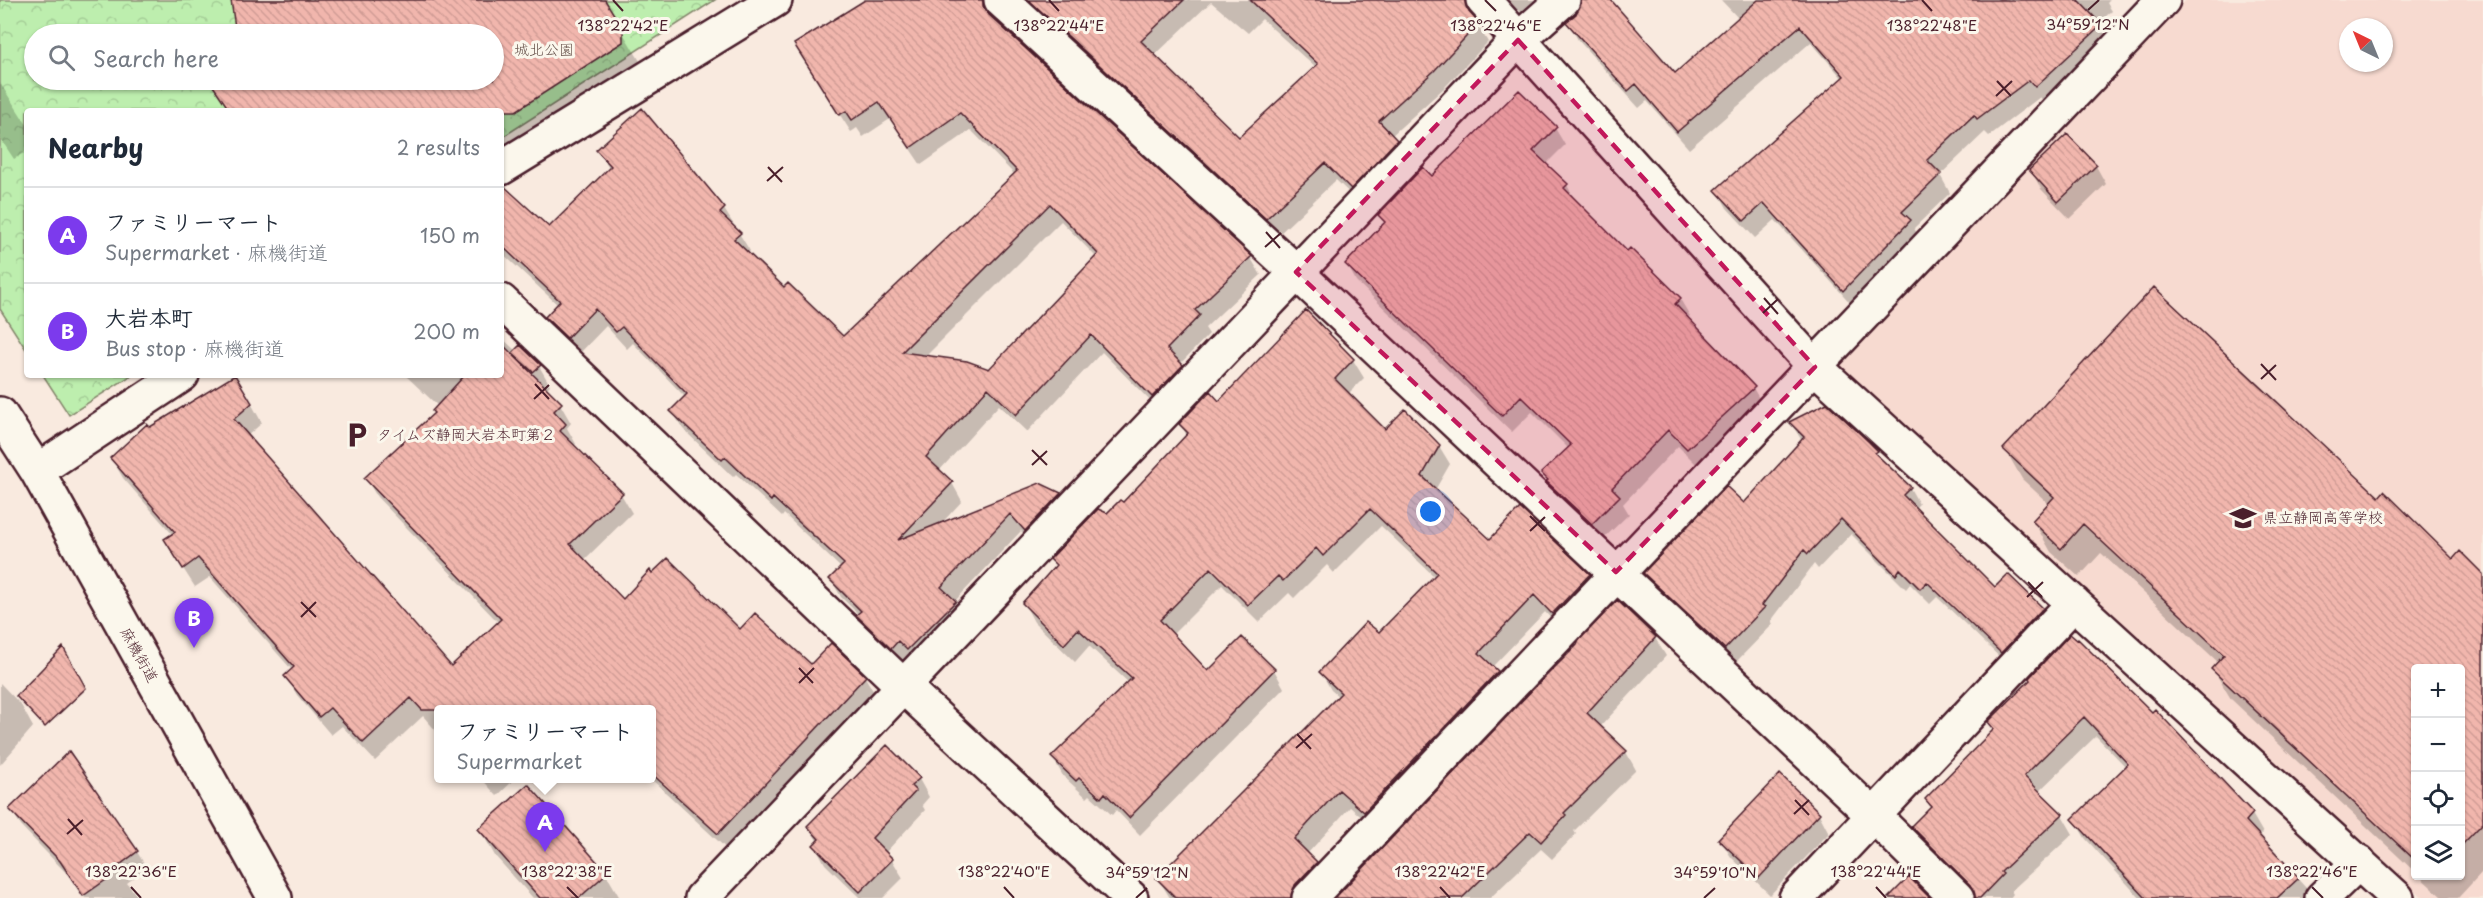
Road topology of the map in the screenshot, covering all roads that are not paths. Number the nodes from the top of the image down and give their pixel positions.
1 (775, 0) edge
2 (1001, 0) edge
3 (1483, 0) edge
4 (1563, 0) edge
5 (2163, 0) edge
6 (1518, 40) junction
7 (504, 166) edge
8 (1296, 272) junction
9 (504, 304) edge
10 (1815, 368) junction
11 (177, 378) edge
12 (0, 414) edge
13 (37, 471) junction
14 (1616, 572) junction
15 (2074, 603) junction
16 (902, 685) junction
17 (1874, 816) junction
18 (2359, 862) junction
19 (275, 898) edge
20 (702, 898) edge
21 (1131, 898) edge
22 (1309, 898) edge
23 (1796, 898) edge
24 (1957, 898) edge
25 (2322, 898) edge
26 (2397, 898) edge

1 - 7 street
2 - 8 street
3 - 6 street
4 - 6 street
5 - 10 street
6 - 8 street
6 - 10 street
8 - 14 street
8 - 16 street
9 - 16 street
10 - 14 street
10 - 15 street
11 - 13 street
12 - 13 street, 麻機街道
13 - 19 street, 麻機街道
14 - 17 street
14 - 22 street
15 - 17 street
15 - 18 street
16 - 20 street
16 - 21 street
17 - 23 street
17 - 24 street
18 - 25 street
18 - 26 street

